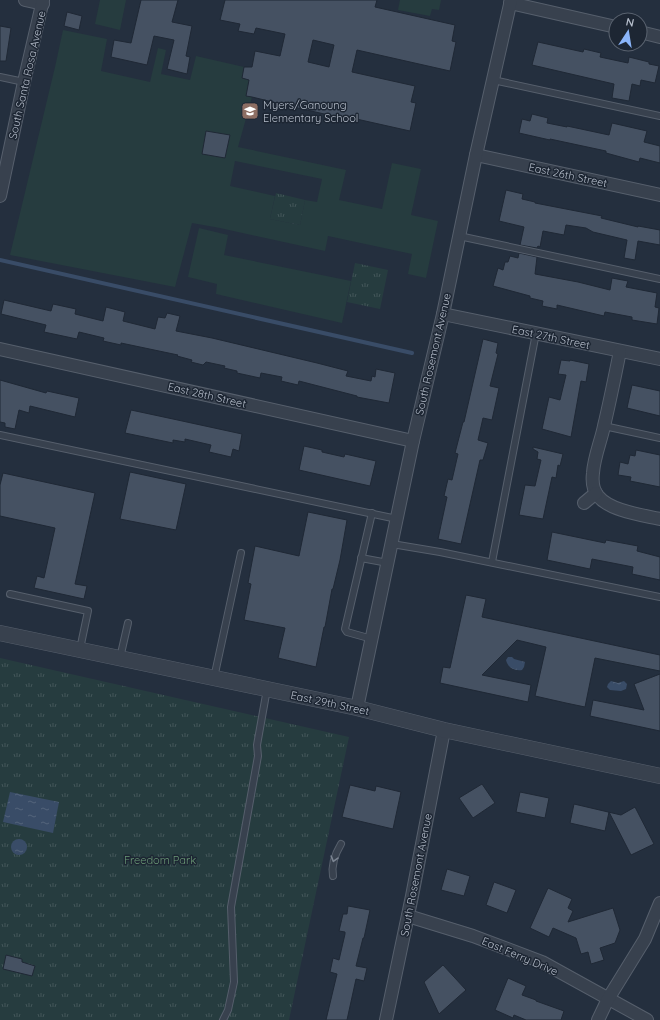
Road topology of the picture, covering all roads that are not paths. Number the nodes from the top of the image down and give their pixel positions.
1 (25, 0) edge
2 (43, 2) edge
3 (510, 2) edge
4 (608, 25) edge
5 (648, 34) edge
6 (660, 37) edge
7 (0, 77) edge
8 (493, 80) junction
9 (24, 82) junction
10 (660, 116) edge
11 (476, 154) junction
12 (3, 167) edge
13 (660, 195) edge
14 (0, 196) edge
15 (459, 236) junction
16 (660, 279) edge
17 (443, 314) junction
18 (536, 333) junction
19 (0, 349) edge
20 (620, 351) junction
21 (660, 359) edge
22 (604, 426) junction
23 (0, 435) edge
24 (660, 438) edge
25 (413, 441) junction
26 (596, 493) junction
27 (584, 503) dead end
28 (372, 513) junction
29 (397, 519) junction
30 (660, 519) edge
31 (392, 544) junction
32 (241, 552) dead end
33 (361, 558) junction
34 (492, 562) junction
35 (388, 563) junction
36 (10, 594) dead end
37 (660, 597) edge
38 (128, 623) dead end
39 (0, 633) edge
40 (372, 639) junction
41 (80, 649) junction
42 (120, 658) junction
43 (214, 678) junction
44 (267, 689) junction
45 (357, 708) junction
46 (444, 730) junction
47 (660, 776) edge
48 (341, 844) dead end
49 (333, 876) dead end
50 (660, 903) edge
51 (408, 916) junction
52 (608, 999) junction
53 (223, 1020) edge
54 (386, 1020) edge
55 (598, 1020) edge
56 (647, 1020) edge

1 - 2 street
2 - 9 street, South Santa Rosa Avenue
3 - 4 street
3 - 8 street, South Rosemont Avenue
5 - 6 street
7 - 9 lane
8 - 10 lane
8 - 11 street, South Rosemont Avenue
9 - 12 street, South Santa Rosa Avenue
11 - 13 street, East 26th Street
11 - 15 street, South Rosemont Avenue
12 - 14 street, South Santa Rosa Avenue
15 - 16 lane
15 - 17 street, South Rosemont Avenue
17 - 18 street, East 27th Street
17 - 25 street, South Rosemont Avenue
18 - 20 street, East 27th Street
18 - 34 lane
19 - 25 street, East 28th Street
20 - 21 street, East 27th Street
20 - 22 street
22 - 24 lane
22 - 26 street
23 - 28 lane
25 - 29 street, South Rosemont Avenue
26 - 27 street
26 - 30 street
28 - 29 lane
28 - 33 lane
29 - 31 street, South Rosemont Avenue
31 - 34 lane
31 - 35 street, South Rosemont Avenue
32 - 43 lane
33 - 35 lane
33 - 40 lane
34 - 37 lane
35 - 40 street, South Rosemont Avenue
36 - 41 lane
38 - 42 lane
39 - 41 street, East 29th Street
40 - 45 street, South Rosemont Avenue
41 - 42 street, East 29th Street
42 - 43 street, East 29th Street
43 - 44 street, East 29th Street
44 - 45 street, East 29th Street
44 - 53 lane
45 - 46 street, East 29th Street
46 - 47 street, East 29th Street
46 - 51 street, South Rosemont Avenue
48 -> 49 lane
50 - 52 street
51 - 52 street, East Ferry Drive
51 - 54 street, South Rosemont Avenue
52 - 55 street
52 - 56 street, East Ferry Drive

